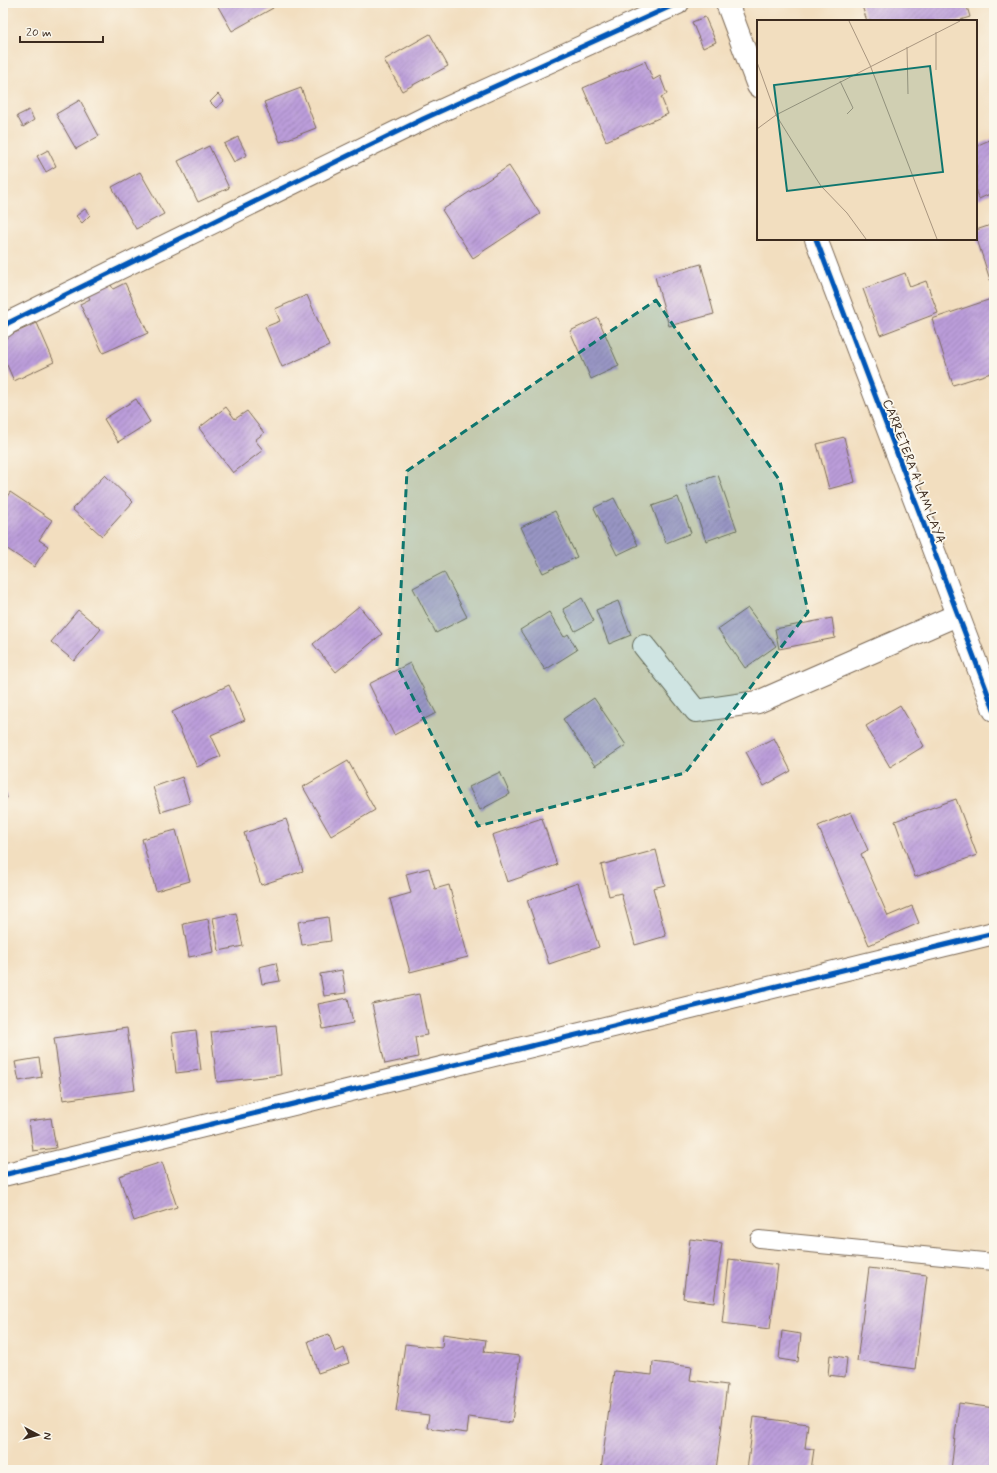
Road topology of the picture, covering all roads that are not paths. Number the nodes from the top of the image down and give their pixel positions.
1 (678, 3) edge
2 (727, 3) edge
3 (757, 83) edge
4 (816, 240) edge
5 (3, 327) edge
6 (957, 615) junction
7 (644, 646) dead end
8 (994, 710) edge
9 (994, 934) edge
10 (3, 1175) edge
11 (759, 1239) dead end
12 (994, 1262) edge

1 - 5 street
2 - 3 street
4 - 6 street, CARRETERA A LAM LAYA
6 - 7 street
6 - 8 street, CARRETERA A LAM LAYA
9 - 10 street
11 - 12 lane

